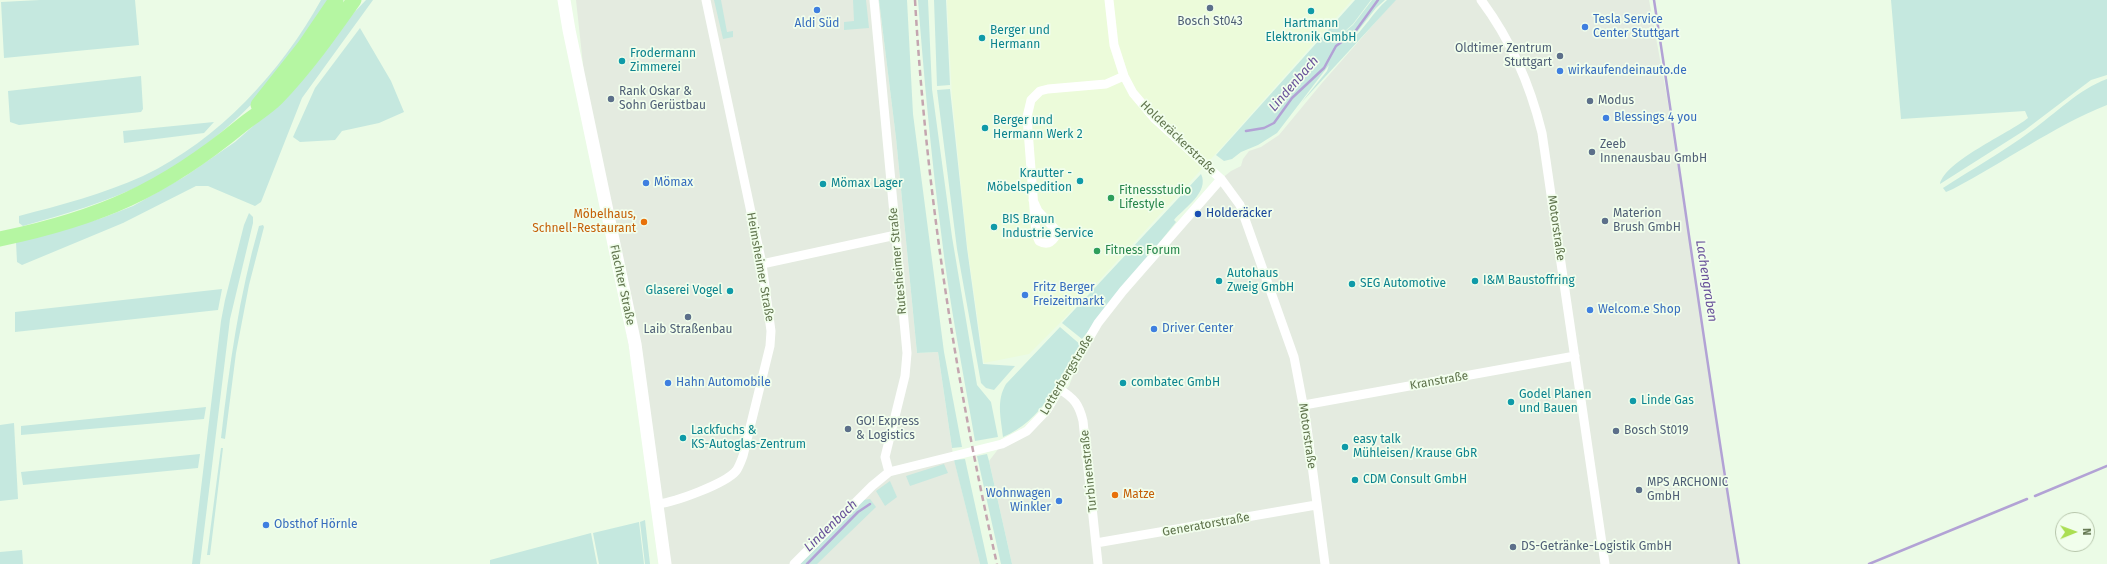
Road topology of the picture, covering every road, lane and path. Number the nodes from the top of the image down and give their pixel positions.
1 (336, 0) edge
2 (354, 0) edge
3 (706, 0) edge
4 (874, 0) edge
5 (1110, 0) edge
6 (1481, 0) edge
7 (563, 3) edge
8 (1124, 76) junction
9 (246, 122) junction
10 (1221, 179) junction
11 (1033, 200) dead end
12 (896, 236) junction
13 (0, 239) edge
14 (762, 264) junction
15 (1575, 356) junction
16 (1059, 389) junction
17 (1304, 405) junction
18 (889, 472) junction
19 (658, 504) junction
20 (1316, 505) junction
21 (1096, 543) junction
22 (665, 564) edge
23 (794, 564) edge
24 (1098, 564) edge
25 (1325, 564) edge
26 (1605, 564) edge

1 - 9 main road
2 - 9 main road
3 - 14 street, Heimsheimer Straße
4 - 12 street, Rutesheimer Straße
5 - 8 street, Holderäckerstraße
6 - 15 street, Motorstraße
7 - 19 main road, Flachter Straße
8 - 10 street, Holderäckerstraße
8 - 11 street
9 - 13 main road
10 - 16 street, Lotterbergstraße
10 - 17 street, Motorstraße
12 - 14 street
12 - 18 street, Rutesheimer Straße
14 - 19 street, Heimsheimer Straße
15 - 17 street, Kranstraße
15 - 26 street, Motorstraße
16 - 18 street, Lotterbergstraße
16 - 21 street, Turbinenstraße
17 - 20 street, Motorstraße
18 - 23 street, Lotterbergstraße
19 - 22 main road, Flachter Straße
20 - 21 street, Generatorstraße
20 - 25 street, Motorstraße
21 - 24 street, Turbinenstraße

